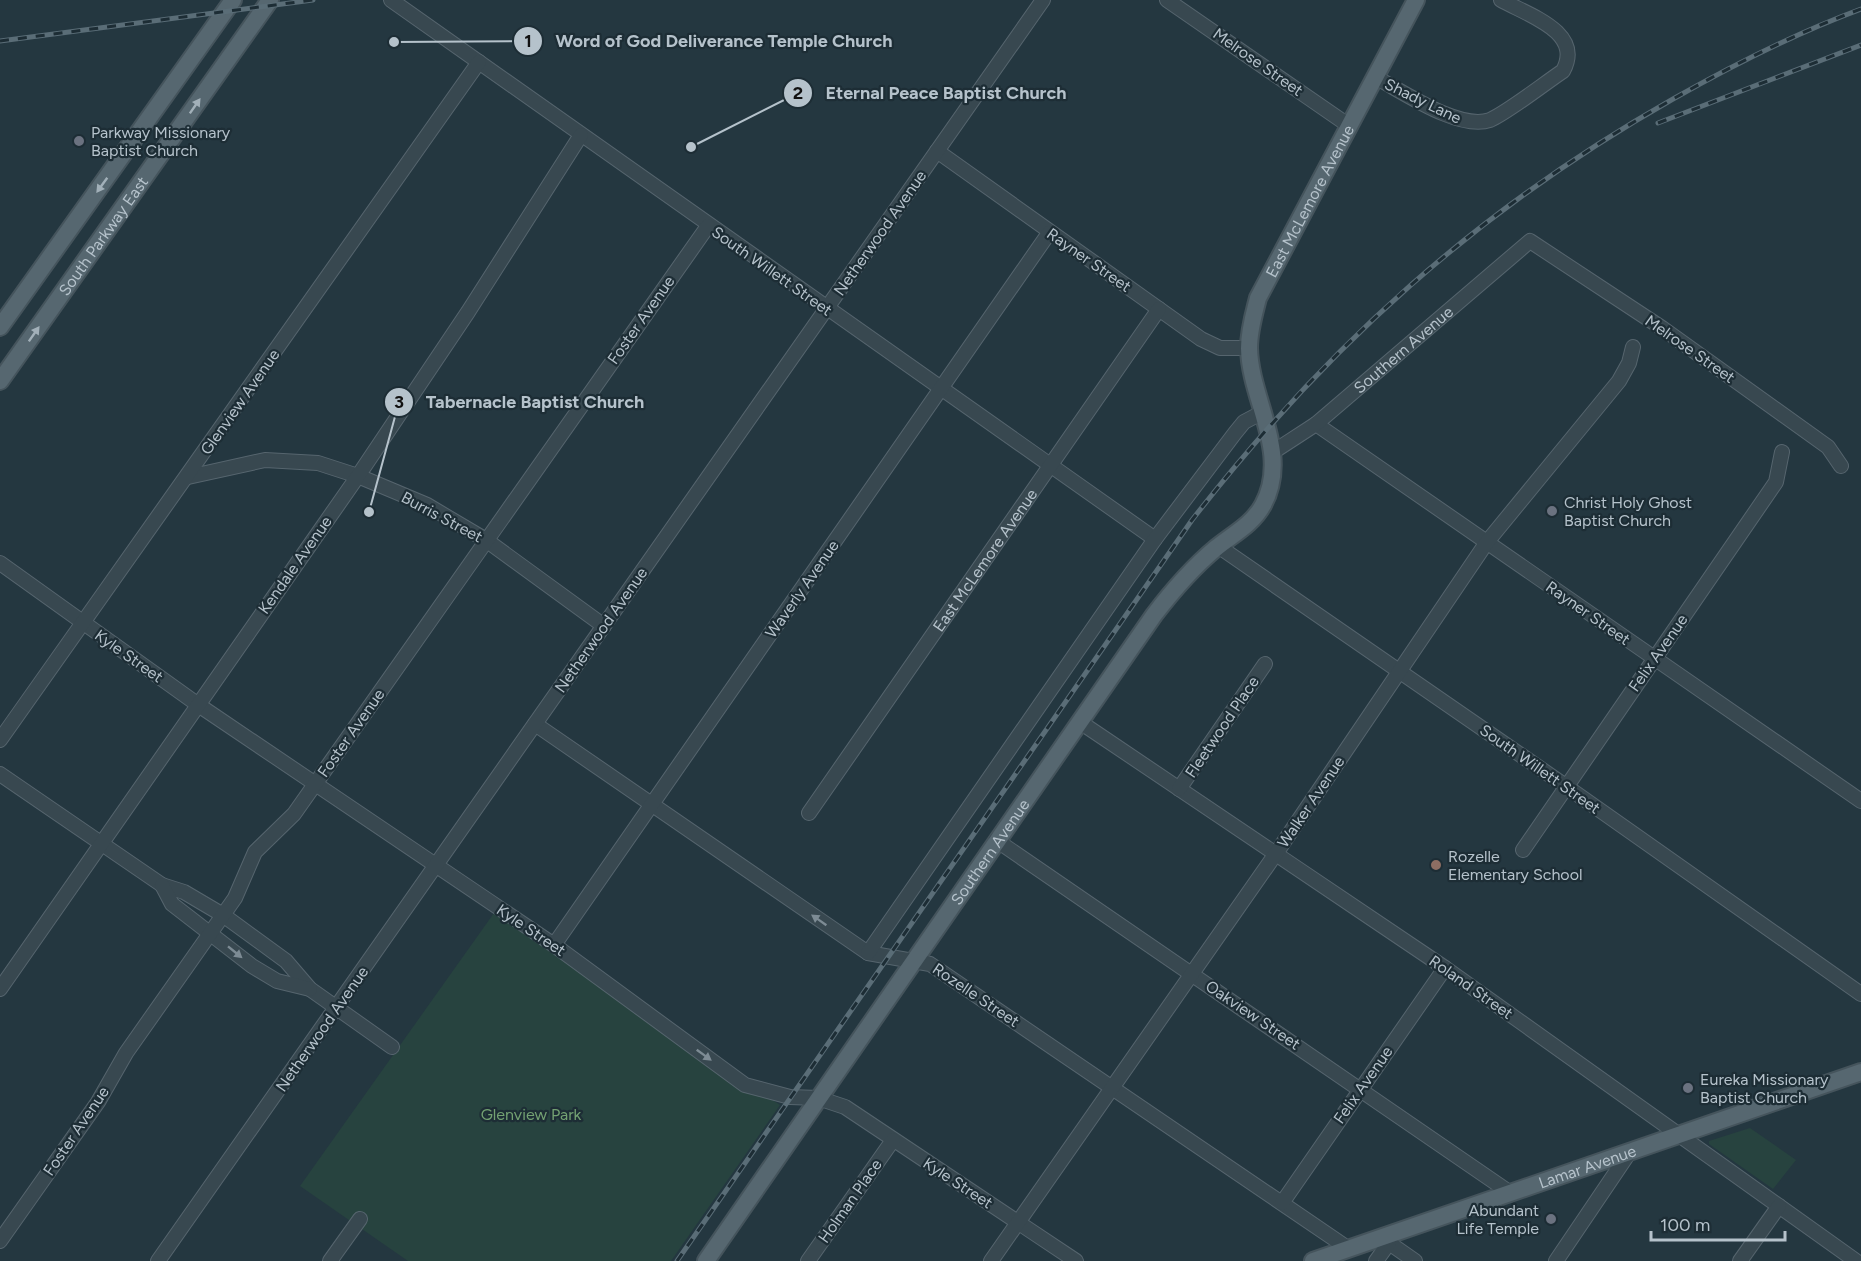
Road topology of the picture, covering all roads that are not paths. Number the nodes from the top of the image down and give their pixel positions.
1 (233, 0) edge
2 (270, 0) edge
3 (391, 0) edge
4 (1043, 0) edge
5 (1167, 0) edge
6 (1416, 0) edge
7 (1501, 0) edge
8 (478, 62) junction
9 (1375, 77) junction
10 (1348, 125) junction
11 (581, 135) junction
12 (937, 151) junction
13 (708, 226) junction
14 (1049, 233) junction
15 (1530, 241) joint
16 (826, 309) junction
17 (1159, 309) junction
18 (0, 327) edge
19 (1633, 347) dead end
20 (1249, 348) junction
21 (0, 381) edge
22 (941, 389) junction
23 (1263, 412) junction
24 (1316, 424) junction
25 (1273, 452) junction
26 (1782, 452) dead end
27 (1050, 466) junction
28 (1841, 466) dead end
29 (358, 476) junction
30 (188, 477) junction
31 (1155, 538) junction
32 (486, 540) junction
33 (1487, 543) junction
34 (1218, 546) junction
35 (0, 563) edge
36 (82, 622) junction
37 (604, 626) junction
38 (1654, 659) junction
39 (1264, 664) dead end
40 (1400, 672) junction
41 (197, 704) junction
42 (1080, 722) junction
43 (535, 724) junction
44 (0, 740) edge
45 (0, 774) edge
46 (316, 783) junction
47 (1567, 786) junction
48 (1179, 789) junction
49 (1861, 801) edge
50 (652, 804) junction
51 (809, 813) dead end
52 (996, 840) junction
53 (100, 844) junction
54 (1523, 850) dead end
55 (1276, 852) junction
56 (435, 866) junction
57 (162, 885) junction
58 (223, 915) junction
59 (211, 932) junction
60 (554, 945) junction
61 (868, 953) junction
62 (913, 961) junction
63 (1445, 968) junction
64 (1191, 973) junction
65 (0, 989) edge
66 (310, 990) junction
67 (1861, 994) edge
68 (337, 1008) junction
69 (392, 1047) dead end
70 (1861, 1072) edge
71 (1112, 1088) junction
72 (1361, 1089) junction
73 (818, 1098) junction
74 (1680, 1134) junction
75 (892, 1140) junction
76 (1631, 1150) junction
77 (1509, 1192) junction
78 (1282, 1203) junction
79 (1779, 1206) junction
80 (360, 1219) dead end
81 (1019, 1222) junction
82 (1386, 1240) junction
83 (0, 1241) edge
84 (1349, 1249) junction
85 (709, 1257) edge
86 (158, 1261) edge
87 (330, 1261) edge
88 (808, 1261) edge
89 (992, 1261) edge
90 (1076, 1261) edge
91 (1313, 1261) edge
92 (1376, 1261) edge
93 (1414, 1261) edge
94 (1556, 1261) edge
95 (1740, 1261) edge
96 (1856, 1261) edge

1 -> 18 main road, South Parkway East
21 -> 2 main road, South Parkway East
3 - 8 street, South Willett Street
4 - 12 street, Netherwood Avenue
5 - 10 street, Melrose Street
6 - 9 main road, East McLemore Avenue
7 - 9 street, Shady Lane
8 - 11 street, South Willett Street
8 - 30 street, Glenview Avenue
9 - 10 main road, East McLemore Avenue
10 - 20 main road, East McLemore Avenue
11 - 13 street, South Willett Street
11 - 29 street, Kendale Avenue
12 - 14 street, Rayner Street
12 - 16 street, Netherwood Avenue
13 - 16 street, South Willett Street
13 - 32 street, Foster Avenue
14 - 17 street, Rayner Street
14 - 22 street, Waverly Avenue
15 - 24 street, Southern Avenue
15 - 28 street, Melrose Street
16 - 22 street, South Willett Street
16 - 37 street, Netherwood Avenue
17 - 20 street, Rayner Street
17 - 27 street, East McLemore Avenue
19 - 33 street, Walker Avenue
20 - 23 main road, East McLemore Avenue
22 - 27 street, South Willett Street
22 - 50 street, Waverly Avenue
23 - 25 main road, Southern Avenue
23 - 31 street
24 - 25 street, Southern Avenue
24 - 33 street, Rayner Street
25 - 34 main road, Southern Avenue
26 - 38 street, Felix Avenue
27 - 31 street, South Willett Street
27 - 51 street, East McLemore Avenue
29 - 30 street, Burris Street
29 - 32 street, Burris Street
29 - 41 street, Kendale Avenue
30 - 36 street, Glenview Avenue
31 - 61 street
32 - 37 street, Burris Street
32 - 46 street, Foster Avenue
33 - 38 street, Rayner Street
33 - 40 street, Walker Avenue
34 - 40 street, South Willett Street
34 - 42 main road, Southern Avenue
35 - 36 street, Kyle Street
36 - 41 street, Kyle Street
36 - 44 street, Glenview Avenue
37 - 43 street, Netherwood Avenue
38 - 47 street, Felix Avenue
38 - 49 street, Rayner Street
39 - 48 street, Fleetwood Place
40 - 47 street, South Willett Street
40 - 55 street, Walker Avenue
41 - 46 street, Kyle Street
41 - 53 street, Kendale Avenue
42 - 48 street, Roland Street
42 - 52 main road, Southern Avenue
43 - 50 street, Rozelle Street
43 - 56 street, Netherwood Avenue
45 - 53 street
46 - 56 street, Kyle Street
46 - 58 street, Foster Avenue
47 - 54 street, Felix Avenue
47 - 67 street, South Willett Street
48 - 55 street, Roland Street
50 - 60 street, Waverly Avenue
61 -> 50 street, Rozelle Street
52 - 62 main road, Southern Avenue
52 - 64 street, Oakview Street
53 - 57 street
53 - 65 street, Kendale Avenue
55 - 63 street, Roland Street
55 - 64 street, Walker Avenue
56 - 60 street, Kyle Street
56 - 68 street, Netherwood Avenue
57 - 58 street
57 - 59 street
58 - 59 street, Foster Avenue
58 - 66 street
59 -> 66 street
59 - 83 street, Foster Avenue
60 -> 73 street, Kyle Street
61 - 62 street, Rozelle Street
62 - 71 street, Rozelle Street
62 - 73 main road, Southern Avenue
63 - 72 street, Felix Avenue
63 - 74 street, Roland Street
64 - 71 street, Walker Avenue
64 - 72 street, Oakview Street
66 - 68 street
68 - 69 street
68 - 86 street, Netherwood Avenue
70 - 74 main road, Lamar Avenue
71 - 78 street, Rozelle Street
71 - 81 street, Walker Avenue
72 - 77 street, Oakview Street
72 - 78 street, Felix Avenue
73 - 75 street, Kyle Street
73 - 85 main road, Southern Avenue
74 - 76 main road, Lamar Avenue
74 - 79 street, Roland Street
75 - 81 street, Kyle Street
75 - 88 street, Holman Place
76 - 77 main road, Lamar Avenue
76 - 94 street
77 - 82 main road, Lamar Avenue
78 - 84 street, Rozelle Street
79 - 95 street
79 - 96 street, Roland Street
80 - 87 street
81 - 89 street, Walker Avenue
81 - 90 street, Kyle Street
82 - 84 main road, Lamar Avenue
82 - 92 street
82 - 93 street
84 - 91 main road, Lamar Avenue

